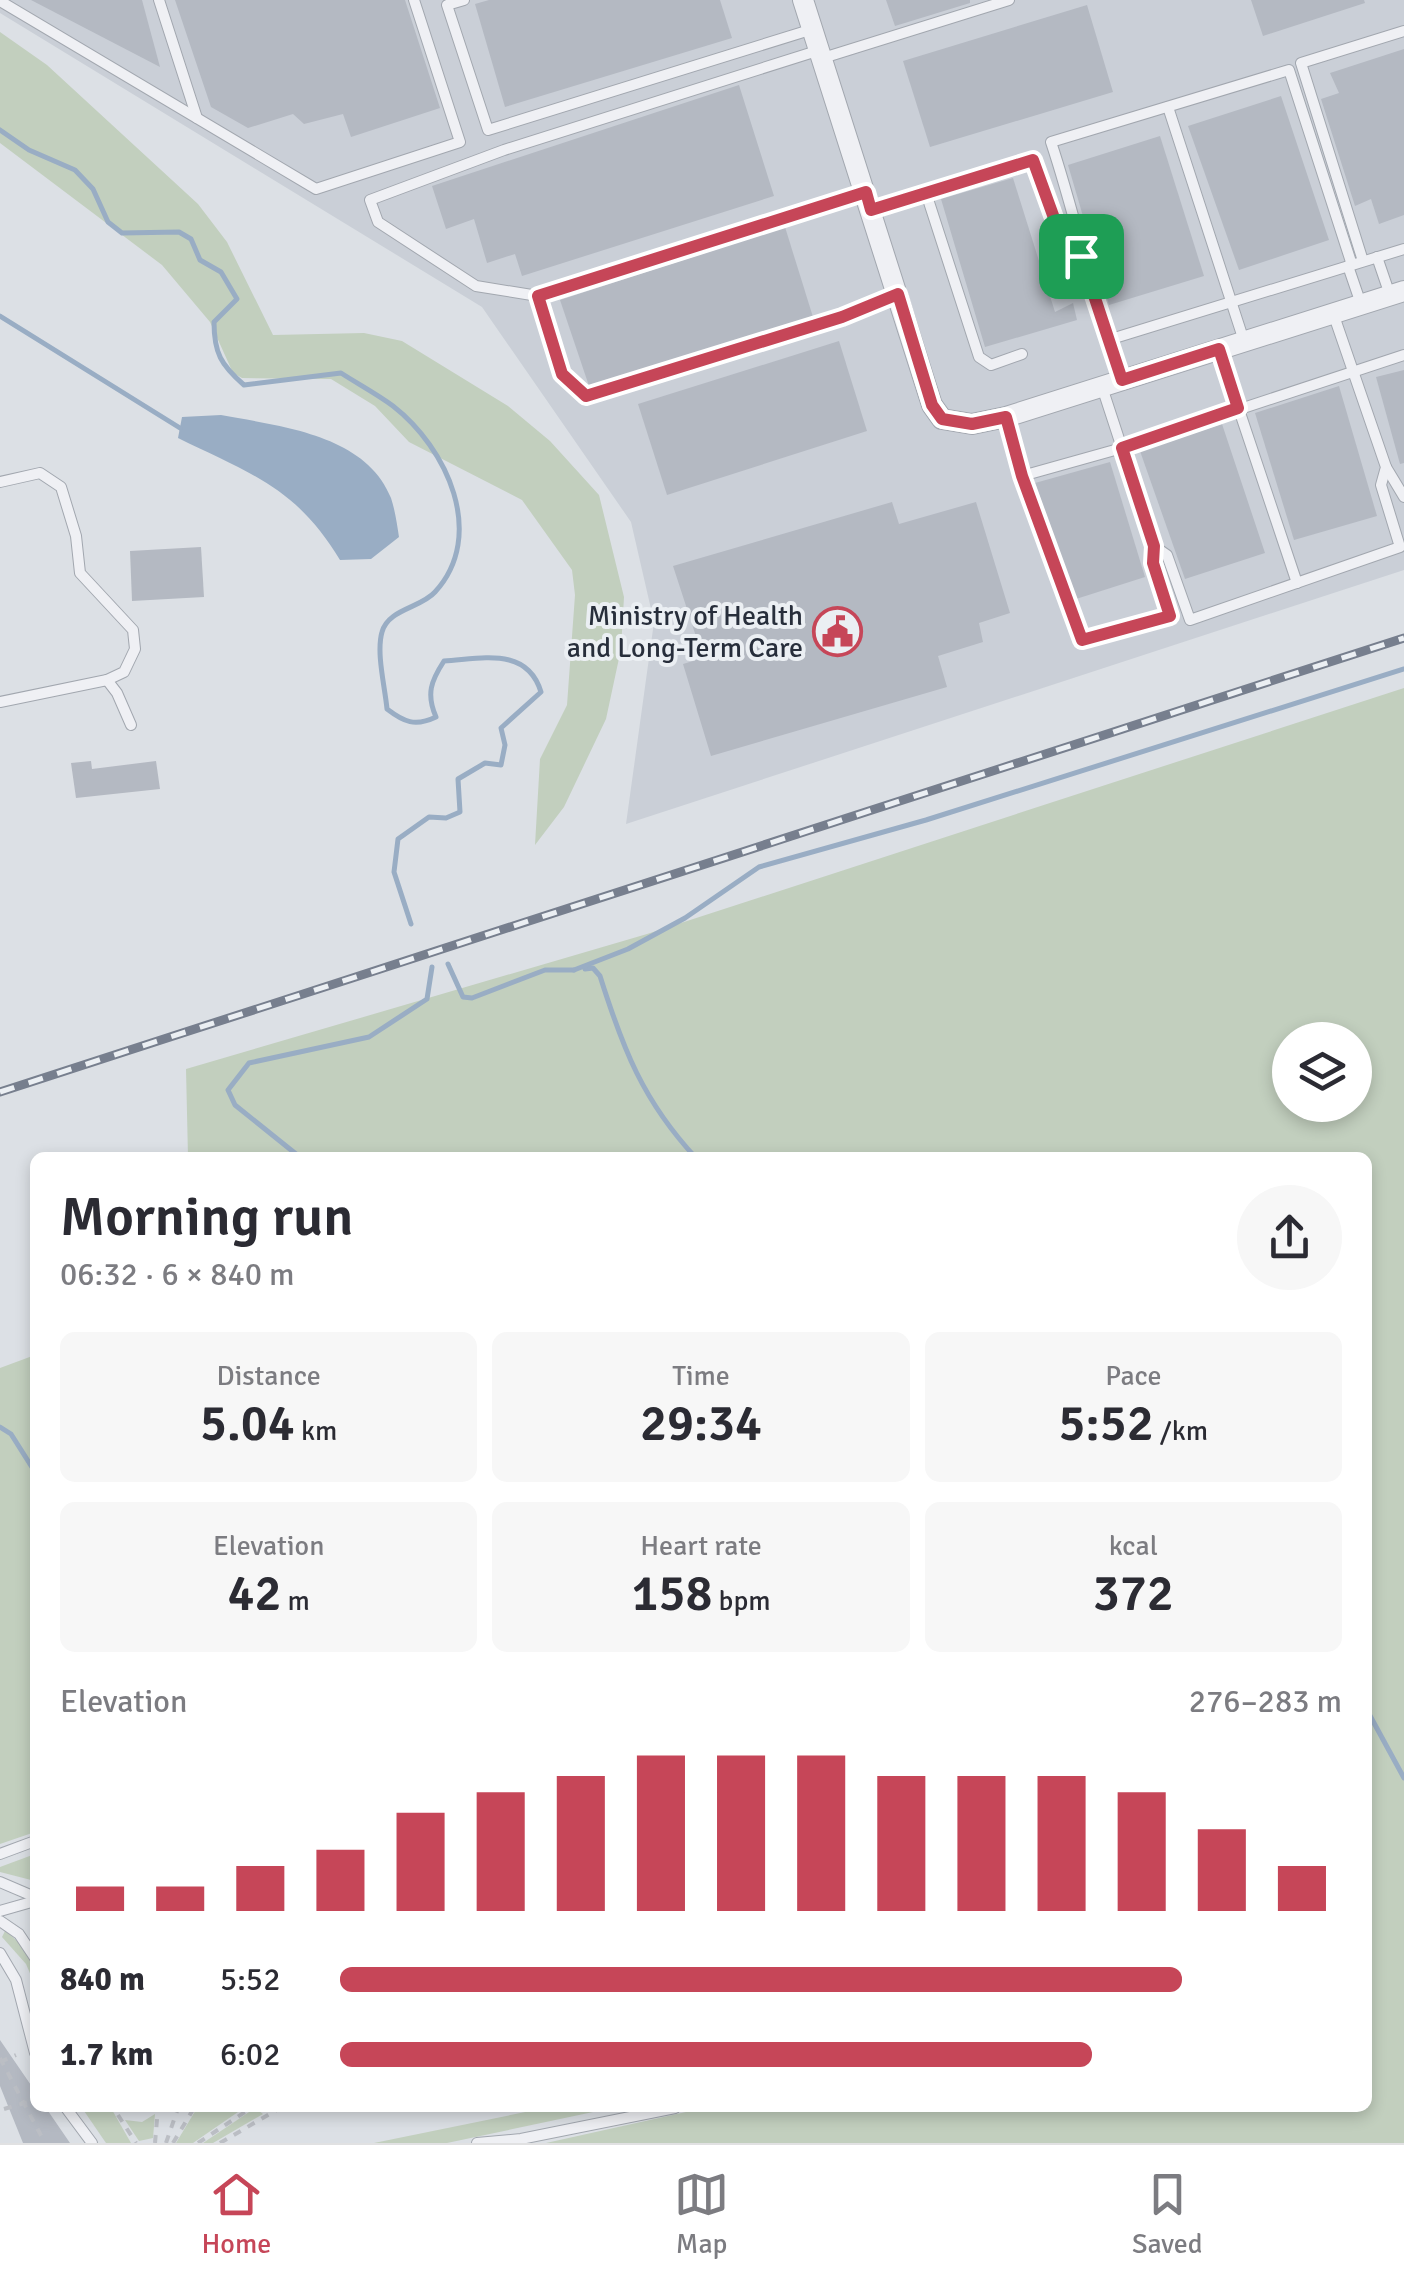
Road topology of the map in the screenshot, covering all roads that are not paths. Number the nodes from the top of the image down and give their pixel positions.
1 (159, 0) edge
2 (414, 0) edge
3 (464, 0) edge
4 (803, 0) edge
5 (1009, 0) edge
6 (0, 1) edge
7 (813, 28) junction
8 (1404, 31) edge
9 (821, 54) junction
10 (1168, 106) junction
11 (198, 118) junction
12 (926, 193) junction
13 (868, 201) junction
14 (1404, 248) edge
15 (1081, 256) junction
16 (1377, 257) junction
17 (1354, 264) junction
18 (1397, 293) edge
19 (898, 294) junction
20 (538, 296) junction
21 (1232, 302) junction
22 (1361, 304) junction
23 (1333, 313) junction
24 (1108, 340) junction
25 (1244, 341) junction
26 (1219, 349) junction
27 (1022, 354) dead end
28 (1404, 355) edge
29 (1356, 370) junction
30 (1112, 383) junction
31 (1238, 408) junction
32 (1006, 417) junction
33 (1122, 448) junction
34 (1386, 467) junction
35 (1022, 476) junction
36 (0, 482) edge
37 (1404, 497) edge
38 (1154, 546) junction
39 (1297, 583) junction
40 (107, 680) junction
41 (0, 702) edge
42 (130, 725) dead end
43 (30, 1843) edge
44 (0, 1854) edge
45 (0, 1882) edge
46 (30, 1897) edge
47 (30, 1901) edge
48 (0, 1911) edge
49 (0, 1921) edge
50 (30, 1950) edge
51 (1, 1955) edge
52 (30, 2034) edge
53 (69, 2112) edge
54 (655, 2112) edge
55 (92, 2143) edge
56 (476, 2143) edge

1 - 11 lane
2 - 11 lane
3 - 7 lane
4 - 7 street
5 - 9 lane
6 - 11 lane
7 - 9 street
8 - 17 lane
9 - 13 street
9 - 20 lane
10 - 15 lane
10 - 17 lane
10 - 21 lane
12 - 13 lane
12 - 15 lane
12 - 27 lane
13 - 19 street
13 - 20 lane
14 - 16 lane
15 - 24 lane
16 - 17 lane
16 - 18 lane
17 - 21 lane
17 - 22 lane
18 - 22 street
19 - 20 lane
19 - 32 street
21 - 24 lane
21 - 25 lane
22 - 23 street
23 - 25 street
23 - 29 lane
24 - 30 lane
25 - 26 street
26 - 30 street
26 - 31 lane
28 - 29 lane
29 - 31 lane
29 - 34 lane
30 - 32 street
30 - 33 lane
31 - 33 lane
31 - 39 lane
32 - 35 lane
33 - 35 lane
33 - 38 lane
34 - 37 lane
34 - 39 lane
35 - 38 lane
36 - 40 lane
38 - 39 lane
40 - 41 lane
40 - 42 lane
43 - 44 lane
45 - 46 lane
47 - 48 lane
49 - 50 lane
51 - 52 lane
53 - 55 lane
54 - 56 lane

